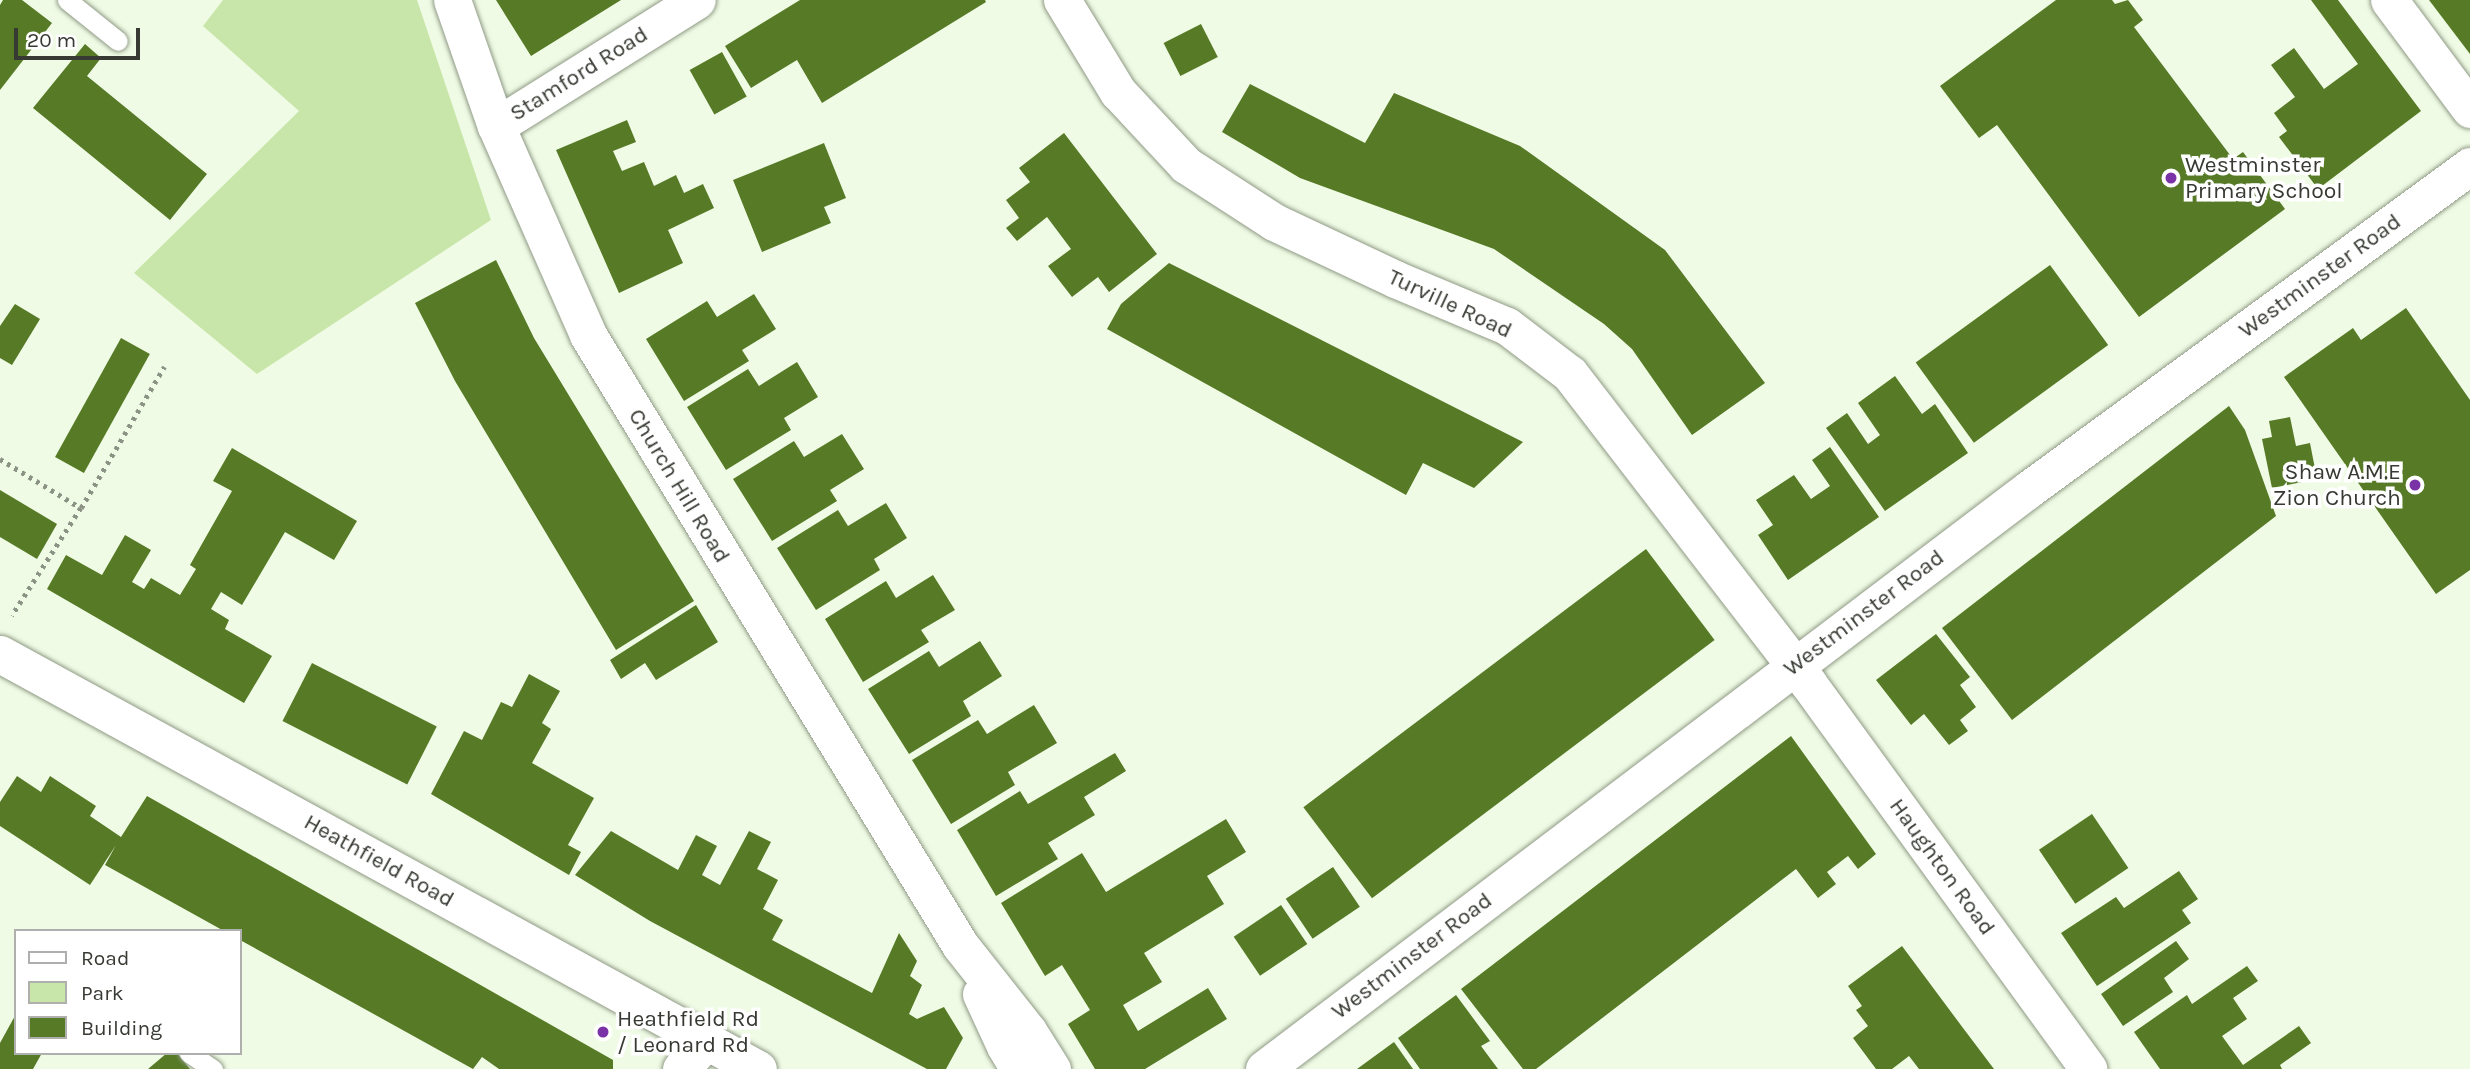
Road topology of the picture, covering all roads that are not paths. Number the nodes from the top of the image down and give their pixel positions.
1 (67, 0) edge
2 (452, 0) edge
3 (697, 0) edge
4 (1062, 0) edge
5 (2389, 0) edge
6 (118, 41) dead end
7 (2470, 109) edge
8 (496, 126) junction
9 (2470, 166) edge
10 (4, 639) edge
11 (1795, 665) junction
12 (960, 945) junction
13 (708, 1041) junction
14 (192, 1055) edge
15 (213, 1069) edge
16 (681, 1069) edge
17 (758, 1069) edge
18 (1019, 1069) edge
19 (1052, 1069) edge
20 (1264, 1069) edge
21 (2088, 1069) edge

1 - 6 lane
2 - 8 street, Church Hill Road
3 - 8 street, Stamford Road
4 - 11 street, Turville Road
5 - 7 street
8 - 12 street, Church Hill Road
9 - 11 street, Westminster Road
10 - 13 street, Heathfield Road
11 - 20 street, Westminster Road
11 - 21 street, Haughton Road
12 - 18 street, Church Hill Road
12 - 19 street, Church Hill Road
13 - 16 street
13 - 17 street, Heathfield Road
14 - 15 lane

